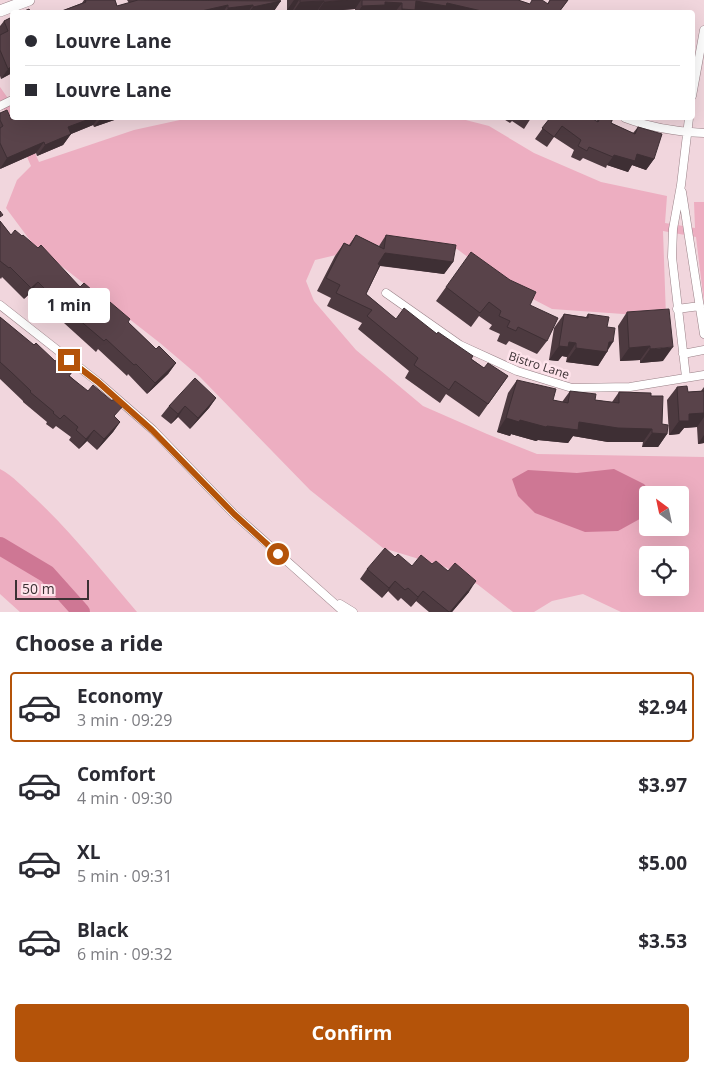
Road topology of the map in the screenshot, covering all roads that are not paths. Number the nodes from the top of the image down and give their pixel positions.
1 (29, 0) edge
2 (0, 11) edge
3 (704, 30) edge
4 (695, 80) edge
5 (632, 120) edge
6 (689, 120) edge
7 (687, 132) junction
8 (704, 133) edge
9 (681, 185) junction
10 (386, 293) dead end
11 (0, 305) edge
12 (700, 306) junction
13 (677, 309) junction
14 (704, 334) edge
15 (704, 350) edge
16 (683, 354) junction
17 (704, 375) edge
18 (686, 377) junction
19 (322, 593) junction
20 (344, 612) edge
21 (353, 612) edge

1 - 2 main road
3 - 4 street
5 - 7 street
6 - 7 street
7 - 8 street
7 - 9 street
9 - 12 street
9 - 13 street
10 - 18 street, Bistro Lane
11 - 19 street
12 - 13 street
12 - 14 street
13 - 16 street
15 - 16 street
16 - 18 street
17 - 18 street, Bistro Lane
19 - 20 street
19 - 21 street

